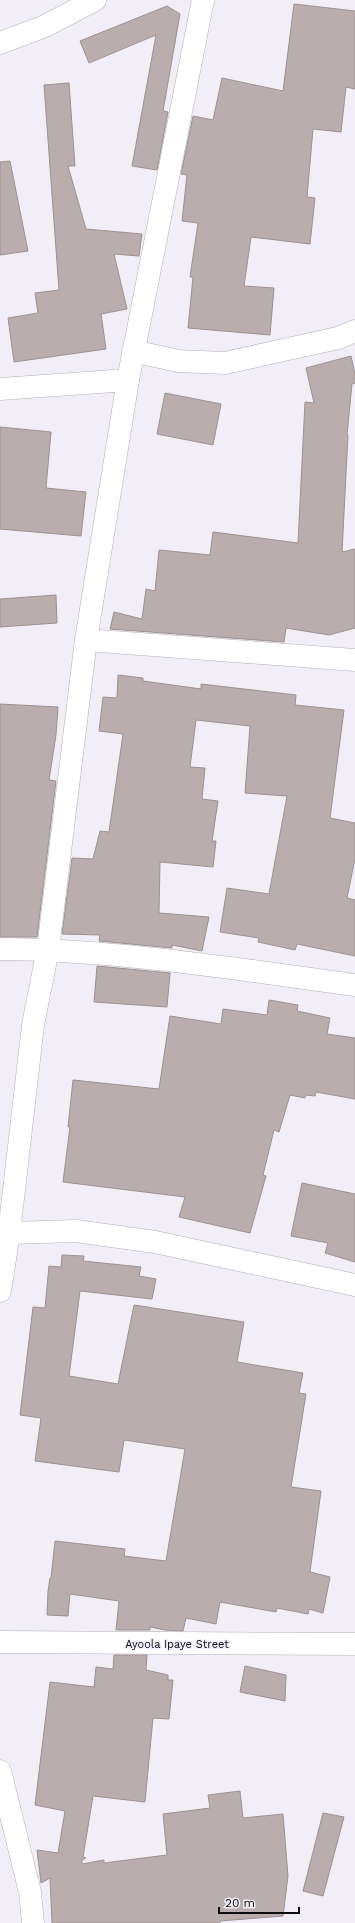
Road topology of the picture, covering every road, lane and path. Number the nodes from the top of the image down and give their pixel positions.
1 (96, 0) edge
2 (203, 0) edge
3 (0, 43) edge
4 (355, 331) edge
5 (133, 352) junction
6 (128, 380) junction
7 (0, 389) edge
8 (86, 640) junction
9 (355, 660) edge
10 (0, 948) edge
11 (48, 949) junction
12 (355, 985) edge
13 (9, 1233) junction
14 (2, 1266) edge
15 (355, 1285) edge
16 (0, 1291) edge
17 (0, 1642) edge
18 (355, 1644) edge
19 (0, 1770) edge
20 (33, 1923) edge

1 - 3 street
2 - 5 street
4 - 5 street
5 - 6 street
6 - 7 street
6 - 8 street
8 - 9 street
8 - 11 street
10 - 11 street
11 - 12 street
11 - 13 street
13 - 14 street
13 - 15 street
14 - 16 street
17 - 18 street, Ayoola Ipaye Street
19 - 20 street

